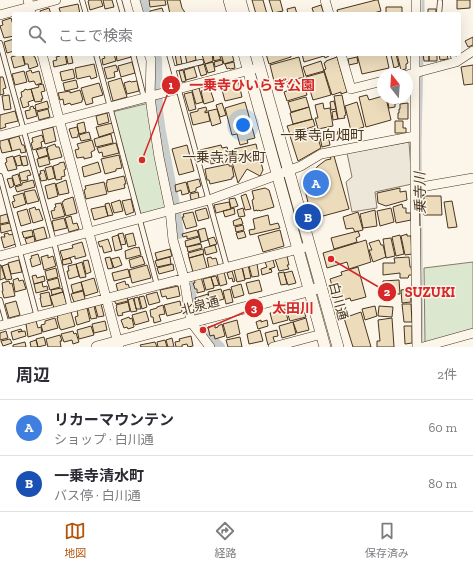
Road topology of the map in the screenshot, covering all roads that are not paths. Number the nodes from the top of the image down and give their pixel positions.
1 (56, 0) edge
2 (82, 0) edge
3 (120, 0) edge
4 (135, 0) edge
5 (229, 0) edge
6 (240, 0) edge
7 (325, 0) edge
8 (416, 0) edge
9 (440, 2) dead end
10 (29, 7) edge
11 (85, 12) edge
12 (123, 12) edge
13 (138, 12) edge
14 (232, 12) edge
15 (243, 12) edge
16 (328, 12) edge
17 (416, 12) edge
18 (440, 12) edge
19 (0, 15) edge
20 (0, 43) edge
21 (473, 51) edge
22 (461, 55) edge
23 (43, 56) edge
24 (97, 56) edge
25 (135, 56) edge
26 (150, 56) edge
27 (170, 56) edge
28 (245, 56) edge
29 (256, 56) edge
30 (342, 56) edge
31 (415, 56) edge
32 (454, 58) edge
33 (201, 62) dead end
34 (254, 68) junction
35 (412, 68) edge
36 (173, 69) junction
37 (413, 73) edge
38 (377, 82) edge
39 (178, 89) junction
40 (147, 97) junction
41 (413, 104) edge
42 (110, 107) junction
43 (60, 120) junction
44 (24, 130) junction
45 (0, 136) edge
46 (415, 136) junction
47 (289, 170) junction
48 (277, 174) junction
49 (0, 176) edge
50 (473, 178) edge
51 (415, 188) junction
52 (209, 200) junction
53 (174, 209) junction
54 (140, 219) junction
55 (89, 232) junction
56 (54, 242) junction
57 (310, 246) junction
58 (298, 249) junction
59 (20, 251) junction
60 (0, 256) edge
61 (227, 267) junction
62 (184, 278) junction
63 (157, 285) junction
64 (321, 288) junction
65 (309, 291) junction
66 (106, 299) junction
67 (0, 300) edge
68 (70, 308) junction
69 (37, 317) junction
70 (196, 321) junction
71 (3, 325) edge
72 (473, 333) edge
73 (322, 334) junction
74 (118, 344) edge
75 (425, 346) edge
76 (97, 347) edge
77 (210, 347) edge
78 (274, 347) edge
79 (325, 347) edge
80 (338, 347) edge
81 (417, 347) edge

1 - 10 street
2 - 11 lane
3 - 12 lane
4 - 13 street
5 - 14 street
6 - 15 street
7 - 16 street
8 - 17 street
9 - 18 lane
10 - 19 street
20 - 44 lane
21 - 22 street
23 - 43 street
24 - 42 lane
25 - 40 lane
26 - 40 street
27 - 36 lane
28 - 34 street, 白川通
29 - 34 street, 白川通
30 - 38 street
31 - 35 street
32 - 37 street
33 - 36 lane
34 - 39 street
34 - 47 street, 白川通
34 - 48 street, 白川通
36 - 39 lane
39 - 40 street
39 - 52 lane
40 - 42 street
40 - 53 street
41 - 46 street
42 - 43 street
42 - 54 lane
43 - 44 street
43 - 55 street
44 - 45 street
44 - 56 lane
46 - 47 street
46 - 51 street
47 - 48 street
47 - 57 street, 白川通
48 - 52 street
48 - 58 street, 白川通
49 - 59 lane
50 - 51 street
51 - 81 street
52 - 53 street
52 - 61 lane
53 - 54 street
53 - 62 street
54 - 55 street
54 - 63 lane
55 - 56 street
55 - 66 street
56 - 59 street
56 - 68 lane
57 - 58 street
57 - 64 street, 白川通
58 - 61 street
58 - 65 street, 白川通
59 - 60 street
59 - 69 lane
61 - 62 street
62 - 63 street
62 - 70 street
63 - 66 street
64 - 65 street, 北泉通
64 - 80 street, 白川通
65 - 70 street, 北泉通
65 - 73 street, 白川通
66 - 68 street
66 - 74 street
67 - 71 lane
68 - 69 street
69 - 71 street
70 - 74 street, 北泉通
70 - 77 street
72 - 75 street
73 - 78 street
73 - 79 street, 白川通
74 - 76 street, 北泉通

